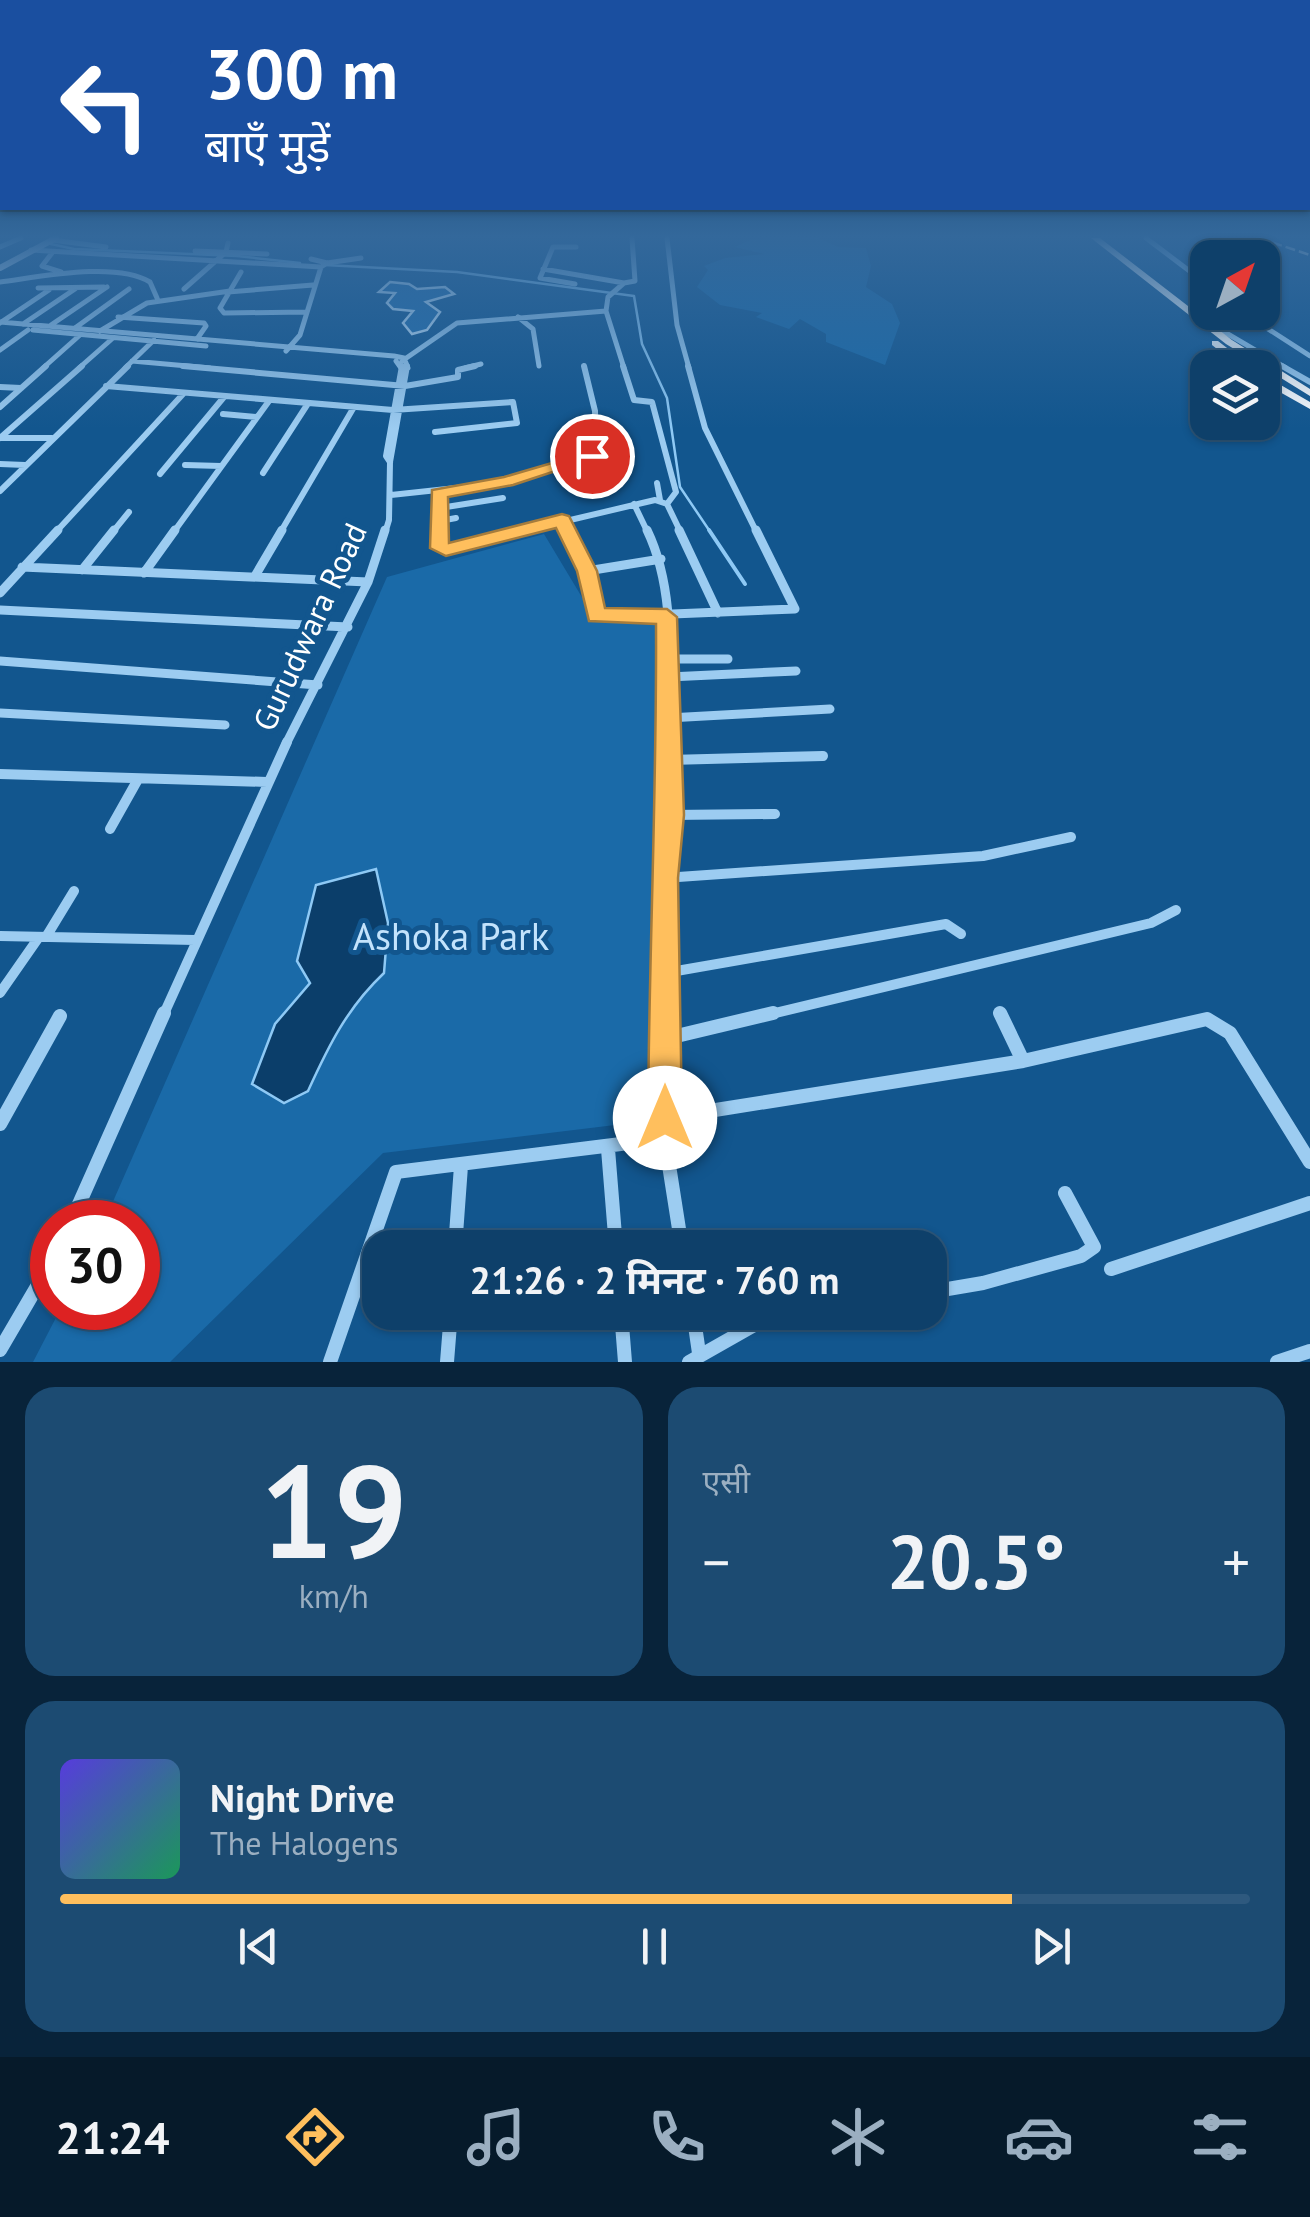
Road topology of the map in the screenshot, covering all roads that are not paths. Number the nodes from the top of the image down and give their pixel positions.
1 (32, 302) edge
2 (59, 302) edge
3 (84, 302) edge
4 (114, 302) edge
5 (146, 302) edge
6 (223, 302) edge
7 (309, 302) edge
8 (609, 302) edge
9 (673, 302) edge
10 (1164, 302) edge
11 (306, 312) junction
12 (606, 312) junction
13 (118, 317) junction
14 (518, 317) junction
15 (0, 324) edge
16 (50, 326) junction
17 (26, 327) junction
18 (102, 330) junction
19 (1217, 330) edge
20 (1221, 330) edge
21 (1270, 330) edge
22 (42, 331) junction
23 (78, 332) junction
24 (160, 335) junction
25 (94, 336) junction
26 (113, 338) junction
27 (197, 340) junction
28 (151, 342) junction
29 (0, 350) edge
30 (1225, 350) edge
31 (286, 351) junction
32 (1310, 356) edge
33 (403, 360) junction
34 (132, 361) junction
35 (481, 364) dead end
36 (539, 366) dead end
37 (584, 366) dead end
38 (1310, 382) edge
39 (106, 386) junction
40 (402, 386) junction
41 (0, 387) edge
42 (22, 388) junction
43 (1280, 388) edge
44 (184, 393) junction
45 (1310, 393) edge
46 (224, 397) junction
47 (269, 401) junction
48 (307, 404) junction
49 (0, 406) edge
50 (1310, 406) edge
51 (354, 407) junction
52 (397, 410) junction
53 (223, 414) dead end
54 (257, 417) junction
55 (435, 432) dead end
56 (0, 438) edge
57 (52, 438) junction
58 (592, 456) junction
59 (0, 464) edge
60 (186, 465) dead end
61 (25, 466) junction
62 (222, 466) junction
63 (262, 473) dead end
64 (160, 474) dead end
65 (657, 483) dead end
66 (597, 489) dead end
67 (0, 491) edge
68 (439, 494) junction
69 (391, 495) junction
70 (503, 498) dead end
71 (663, 502) junction
72 (634, 504) junction
73 (440, 508) junction
74 (129, 512) dead end
75 (456, 518) dead end
76 (562, 520) junction
77 (440, 522) junction
78 (661, 558) junction
79 (22, 568) junction
80 (82, 570) junction
81 (587, 571) junction
82 (144, 574) junction
83 (255, 576) junction
84 (368, 582) junction
85 (0, 593) edge
86 (0, 610) edge
87 (718, 613) junction
88 (667, 617) junction
89 (348, 627) junction
90 (668, 659) junction
91 (728, 659) dead end
92 (0, 661) edge
93 (796, 672) dead end
94 (669, 677) junction
95 (318, 684) junction
96 (830, 709) dead end
97 (0, 713) edge
98 (668, 718) junction
99 (225, 725) dead end
100 (822, 756) dead end
101 (670, 760) junction
102 (0, 774) edge
103 (137, 781) junction
104 (267, 782) junction
105 (774, 814) dead end
106 (670, 815) junction
107 (110, 829) dead end
108 (1071, 836) dead end
109 (664, 878) junction
110 (74, 891) dead end
111 (1176, 910) dead end
112 (960, 934) dead end
113 (0, 936) edge
114 (42, 937) junction
115 (195, 940) junction
116 (665, 972) junction
117 (0, 993) edge
118 (1000, 1013) dead end
119 (60, 1016) dead end
120 (664, 1040) junction
121 (1022, 1061) junction
122 (664, 1121) junction
123 (0, 1124) edge
124 (608, 1148) junction
125 (1310, 1162) edge
126 (461, 1166) junction
127 (1066, 1194) dead end
128 (81, 1200) edge
129 (1310, 1203) edge
130 (456, 1230) edge
131 (615, 1230) edge
132 (679, 1230) edge
133 (1111, 1270) dead end
134 (947, 1289) edge
135 (30, 1298) edge
136 (450, 1330) edge
137 (622, 1330) edge
138 (693, 1330) edge
139 (746, 1330) edge
140 (0, 1350) edge
141 (1310, 1351) edge
142 (694, 1358) edge
143 (330, 1362) edge
144 (447, 1362) edge
145 (625, 1362) edge
146 (1277, 1362) edge

1 - 15 street
2 - 17 street
3 - 16 street
4 - 23 street
5 - 13 street
6 - 11 street
7 - 11 street
8 - 12 street
9 - 87 street
10 - 30 highway
11 - 31 street
12 - 14 street
12 - 71 street
13 - 18 street
13 - 27 street
14 - 33 street
14 - 36 street
15 - 17 street
15 - 17 street
16 - 17 street
16 - 22 street
16 - 23 street
17 - 22 street
17 - 29 street
18 - 23 street
18 - 24 street
18 - 25 street
19 - 45 highway
20 - 38 street
21 - 32 street
22 - 23 street
23 - 25 street
23 - 42 street
24 - 27 street
24 - 28 street
25 - 26 street
26 - 28 street
26 - 56 street
27 - 31 street
28 - 31 street
28 - 34 street
31 - 33 street
33 - 40 street, Gurudwara Road
34 - 39 street
34 - 40 street
35 - 40 street
37 - 58 street
39 - 44 street
39 - 57 street
40 - 52 street, Gurudwara Road
41 - 42 street
42 - 49 street
43 - 50 highway
44 - 46 street
44 - 79 street
46 - 47 street
46 - 64 street
47 - 48 street
47 - 54 street
48 - 51 street
48 - 63 street
51 - 52 street
51 - 83 street
52 - 55 street
52 - 69 street, Gurudwara Road
53 - 54 street
54 - 62 street
56 - 57 street
57 - 61 street
58 - 66 street
58 - 68 street
59 - 61 street
60 - 62 street
61 - 67 street
62 - 82 street
65 - 71 street
68 - 69 street
68 - 73 street
69 - 84 street, Gurudwara Road
70 - 73 street
71 - 72 street
71 - 87 street
72 - 76 street
72 - 78 street
73 - 77 street
74 - 80 street
75 - 77 street
76 - 77 street
76 - 81 street
78 - 81 street
78 - 88 street
79 - 80 street
79 - 85 street
80 - 82 street
81 - 88 street
82 - 83 street
83 - 84 street
84 - 89 street, Gurudwara Road
86 - 89 street
87 - 88 street
88 - 90 street
89 - 95 street, Gurudwara Road
90 - 91 street
90 - 94 street
92 - 95 street
93 - 94 street
94 - 98 street
95 - 104 street, Gurudwara Road
96 - 98 street
97 - 99 street
98 - 101 street
100 - 101 street
101 - 106 street
102 - 103 street
103 - 104 street
103 - 107 street
104 - 115 street, Gurudwara Road
105 - 106 street
106 - 109 street
108 - 109 street
109 - 116 street
110 - 114 street
111 - 120 street
112 - 116 street
113 - 114 street
114 - 115 street
114 - 117 street
115 - 128 street, Gurudwara Road
116 - 120 street
118 - 121 street
119 - 123 street
120 - 122 street
121 - 122 street
121 - 125 street
122 - 124 street
122 - 132 street
124 - 126 street
124 - 131 street
126 - 130 street
126 - 143 street
127 - 134 street
129 - 133 street
135 - 140 street
136 - 144 street
137 - 145 street
138 - 142 street
139 - 142 street
141 - 146 street

